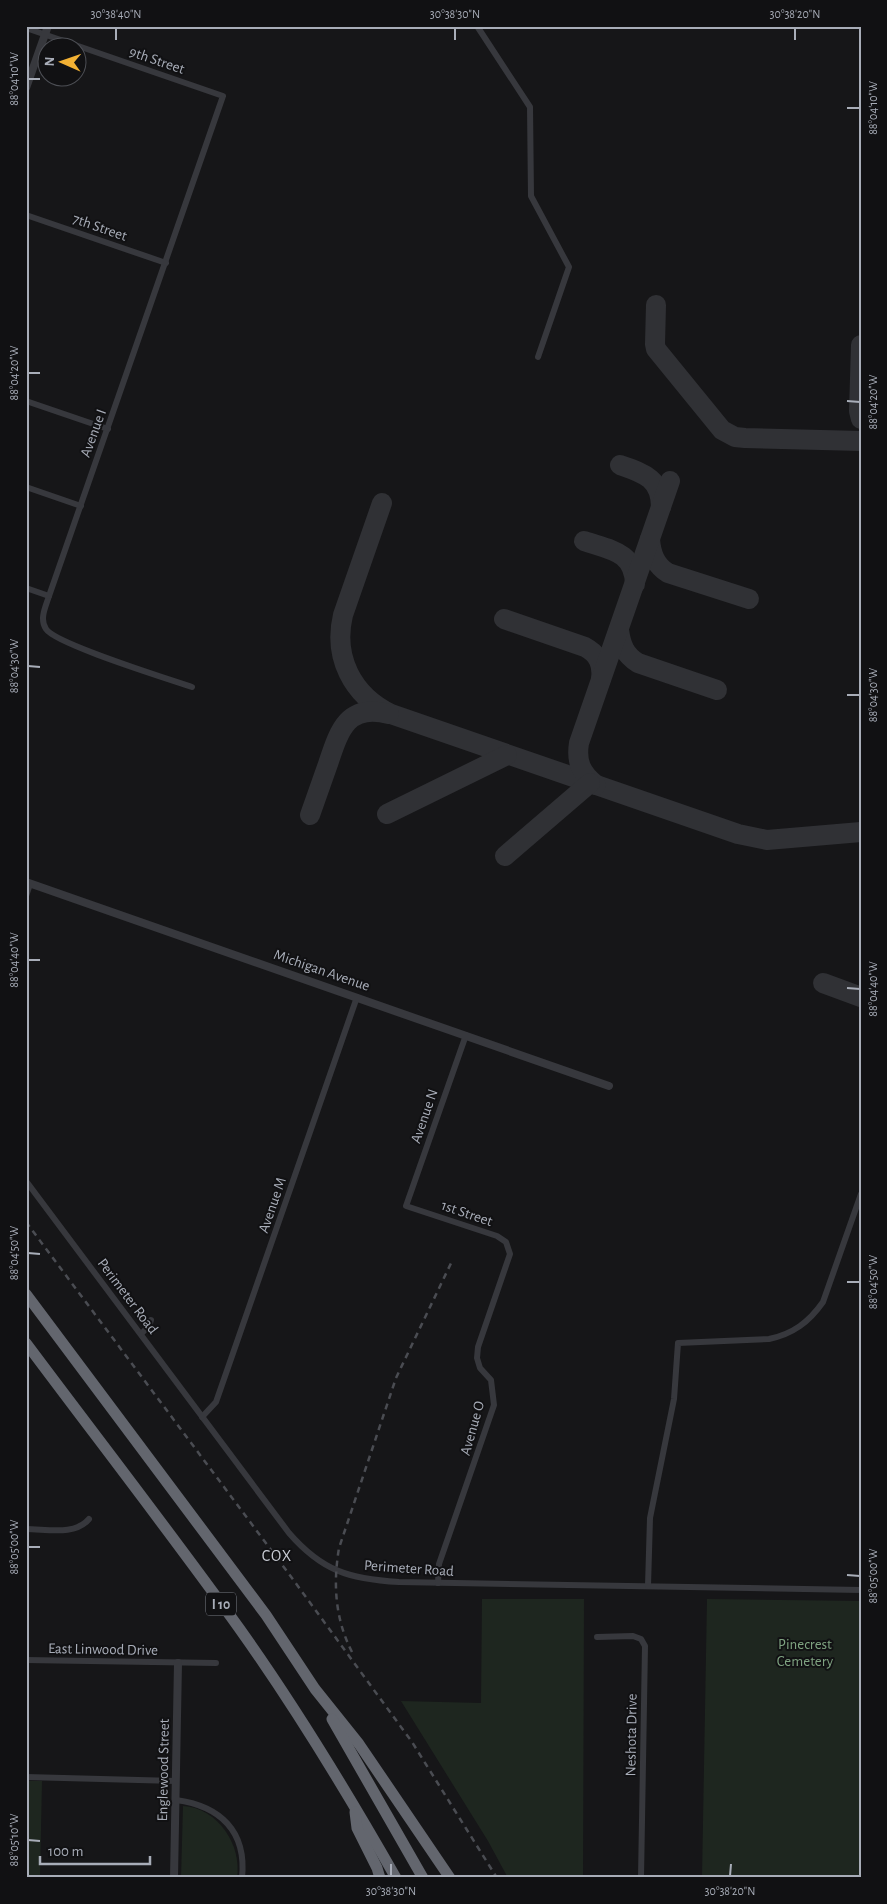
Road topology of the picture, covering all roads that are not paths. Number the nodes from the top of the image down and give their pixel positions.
1 (48, 26) edge
2 (477, 26) edge
3 (26, 28) edge
4 (45, 35) junction
5 (26, 88) edge
6 (223, 96) joint
7 (26, 215) edge
8 (166, 262) junction
9 (538, 357) dead end
10 (26, 401) edge
11 (108, 429) junction
12 (26, 487) edge
13 (81, 506) junction
14 (26, 588) edge
15 (49, 596) junction
16 (192, 687) dead end
17 (28, 883) edge
18 (26, 896) edge
19 (357, 997) junction
20 (466, 1035) junction
21 (608, 1086) dead end
22 (26, 1181) edge
23 (861, 1194) edge
24 (406, 1206) joint
25 (510, 1254) joint
26 (26, 1294) edge
27 (151, 1320) dead end
28 (141, 1334) junction
29 (26, 1343) edge
30 (202, 1417) junction
31 (89, 1519) dead end
32 (26, 1529) edge
33 (438, 1583) junction
34 (648, 1586) junction
35 (861, 1590) edge
36 (597, 1637) dead end
37 (26, 1660) edge
38 (178, 1662) junction
39 (216, 1663) dead end
40 (315, 1690) junction
41 (26, 1777) edge
42 (176, 1781) junction
43 (176, 1800) junction
44 (353, 1803) junction
45 (174, 1878) edge
46 (242, 1878) edge
47 (380, 1878) edge
48 (396, 1878) edge
49 (423, 1878) edge
50 (450, 1878) edge
51 (641, 1878) edge

1 - 4 street
2 - 9 street
3 - 4 street, 9th Street
4 - 5 street
4 - 6 street, 9th Street
6 - 8 street, Avenue I
7 - 8 street, 7th Street
8 - 11 street, Avenue I
10 - 11 street
11 - 13 street, Avenue I
12 - 13 street
13 - 15 street, Avenue I
14 - 15 street
15 - 16 street, Avenue I
17 - 18 street
17 - 19 street, Michigan Avenue
19 - 20 street, Michigan Avenue
19 - 30 street, Avenue M
20 - 21 street, Michigan Avenue
20 - 24 street, Avenue N
22 - 28 street, Perimeter Road
23 - 34 street
24 - 25 street, 1st Street
25 - 33 street, Avenue O
26 - 40 highway, I 10
27 - 28 street
28 - 30 street, Perimeter Road
29 - 44 highway, I 10
30 - 33 street, Perimeter Road
31 - 32 street
33 - 34 street, Perimeter Road
34 - 35 street, Perimeter Road
36 - 51 street, Neshota Drive
37 - 38 street, East Linwood Drive
38 - 39 street, East Linwood Drive
38 - 42 street, Englewood Street
40 - 49 highway, I 10
40 - 50 highway
41 - 42 street
42 - 43 street, Englewood Street
43 - 45 street, Englewood Street
43 - 46 street
44 - 47 highway
44 - 48 highway, I 10

